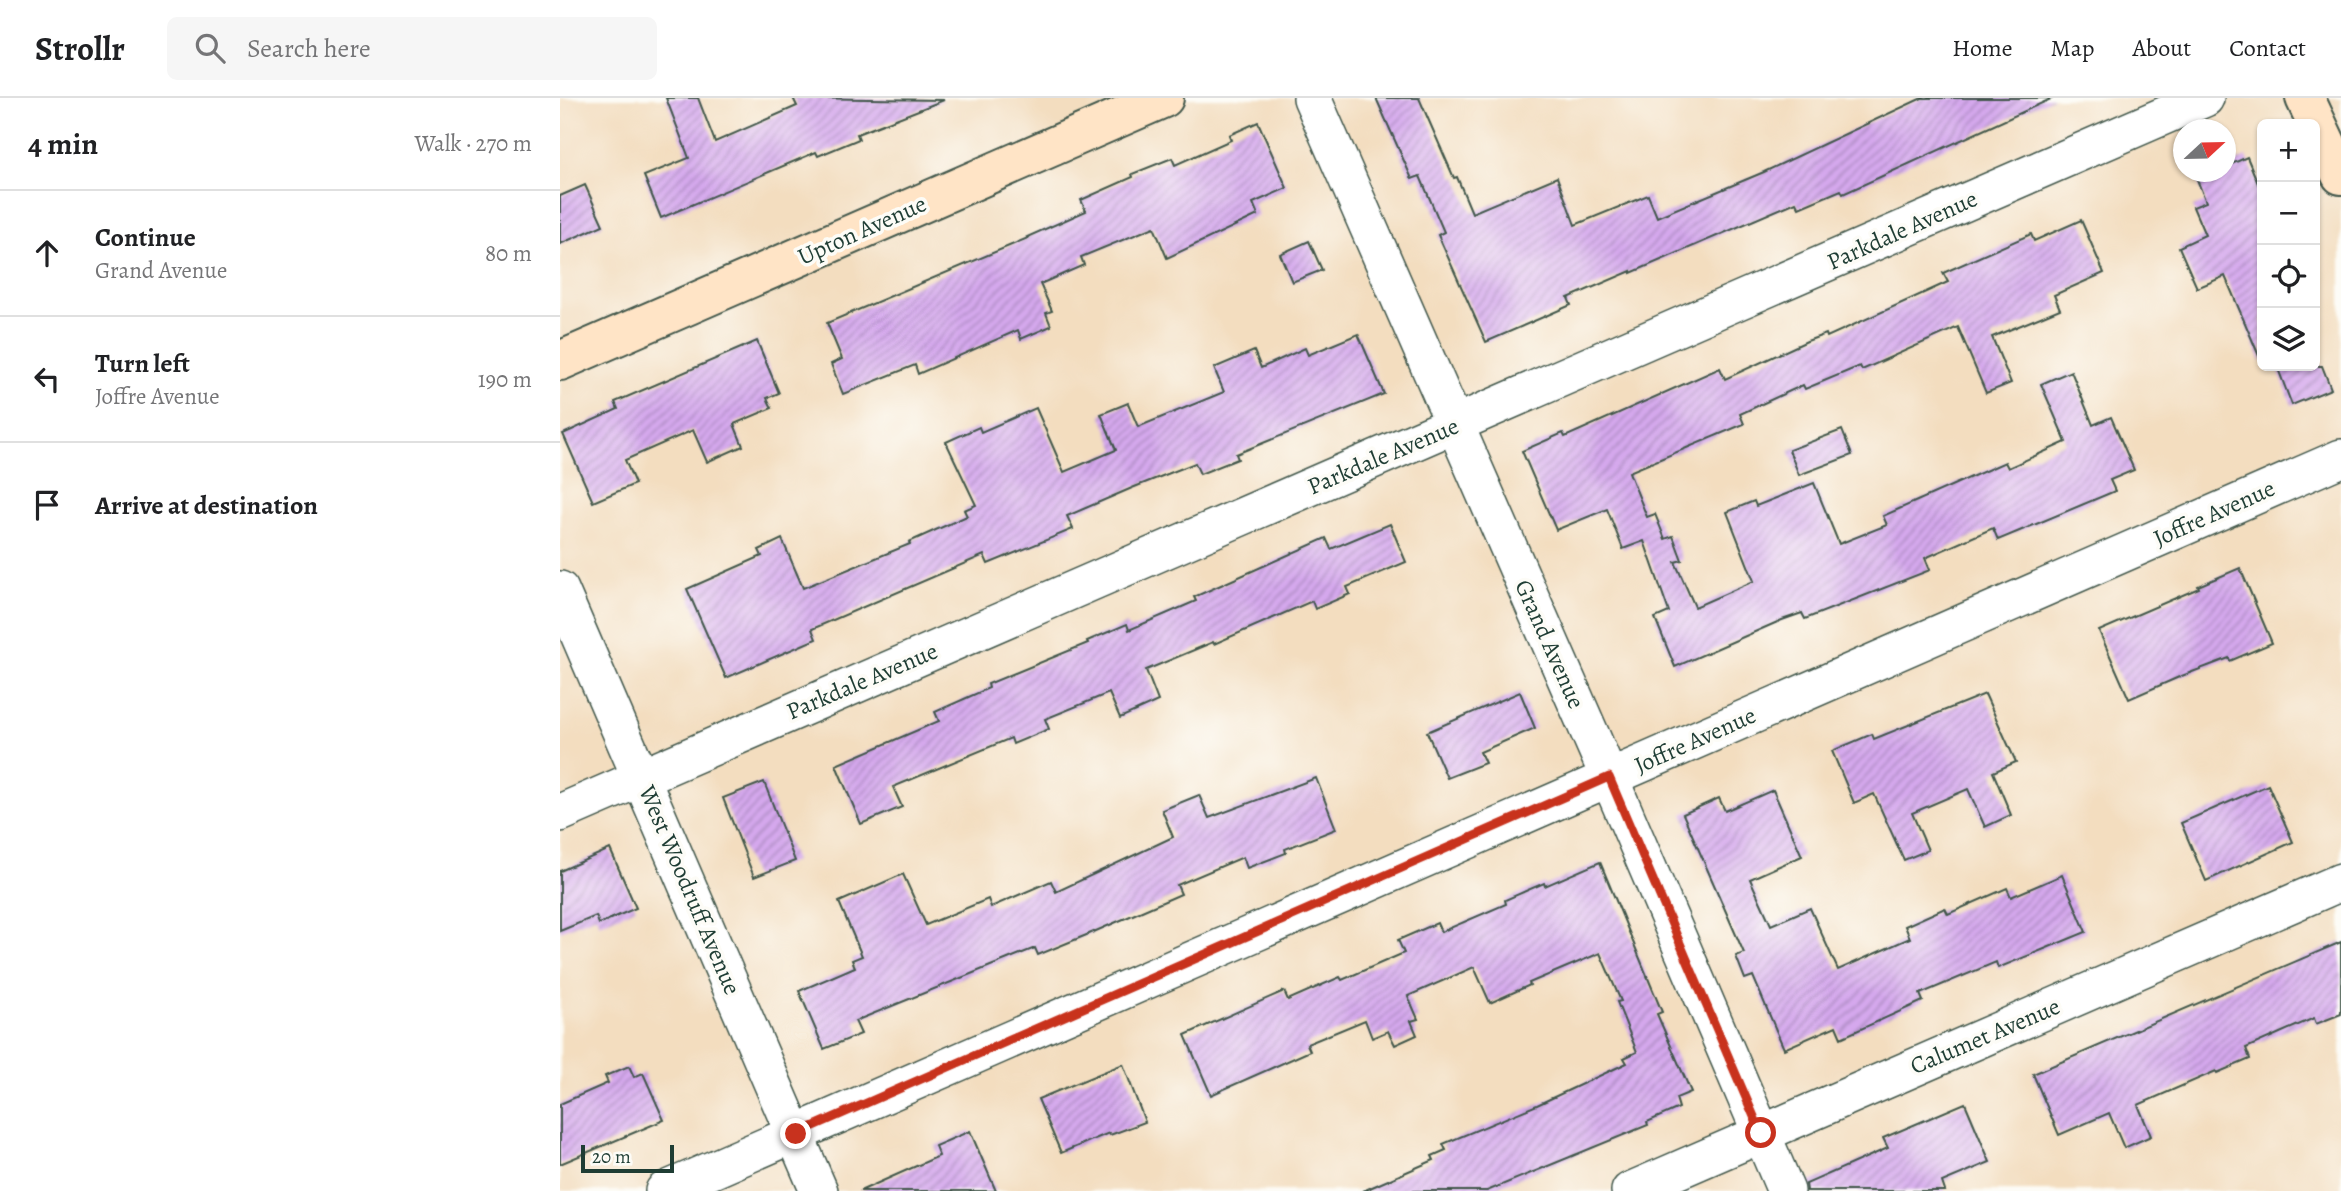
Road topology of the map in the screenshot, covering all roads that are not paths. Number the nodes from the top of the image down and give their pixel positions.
1 (1164, 98) edge
2 (1311, 98) edge
3 (2204, 98) edge
4 (2305, 98) edge
5 (2341, 175) edge
6 (560, 361) edge
7 (1454, 425) junction
8 (2341, 458) edge
9 (560, 590) edge
10 (1609, 777) junction
11 (641, 778) junction
12 (560, 813) edge
13 (2341, 882) edge
14 (1761, 1133) junction
15 (796, 1134) junction
16 (664, 1191) edge
17 (820, 1191) edge
18 (1630, 1191) edge
19 (1786, 1191) edge

1 - 6 street, Upton Avenue
2 - 7 street, Grand Avenue
3 - 7 street, Parkdale Avenue
4 - 5 street
7 - 10 street, Grand Avenue
7 - 11 street, Parkdale Avenue
8 - 10 street, Joffre Avenue
9 - 11 street, West Woodruff Avenue
10 - 14 street, Grand Avenue
10 - 15 street, Joffre Avenue
11 - 12 street, Parkdale Avenue
11 - 15 street, West Woodruff Avenue
13 - 14 street, Calumet Avenue
14 - 18 street, Calumet Avenue
14 - 19 street, Grand Avenue
15 - 16 street, Joffre Avenue
15 - 17 street, West Woodruff Avenue

